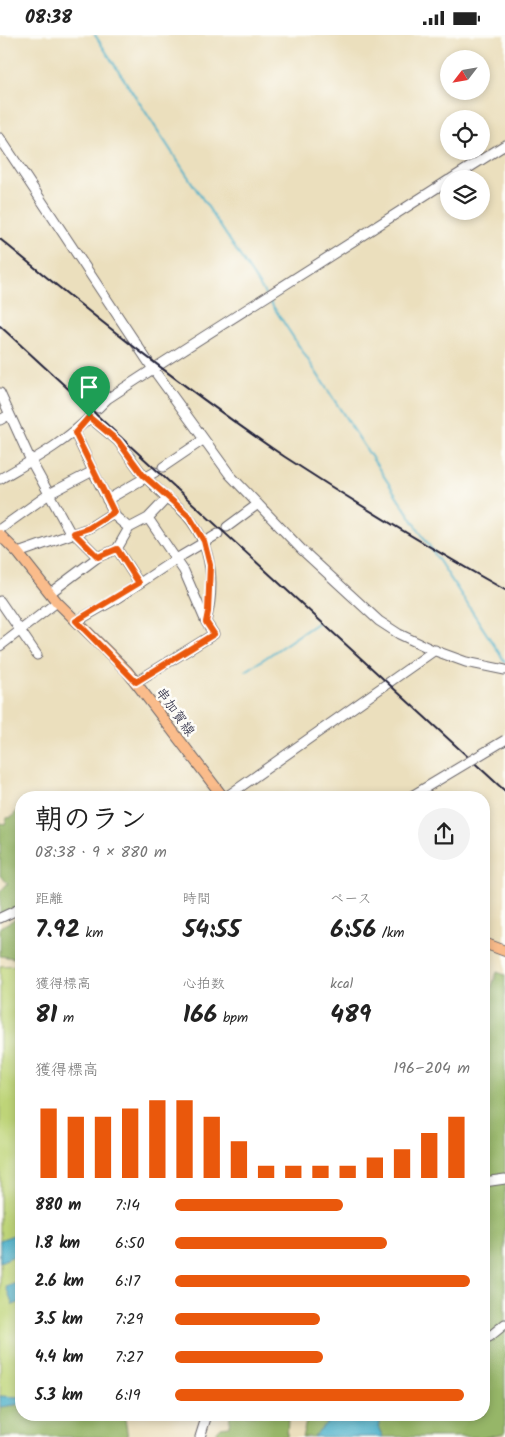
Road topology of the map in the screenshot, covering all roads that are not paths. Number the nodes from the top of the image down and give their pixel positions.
1 (0, 138) edge
2 (505, 145) edge
3 (465, 170) edge
4 (440, 185) edge
5 (153, 369) junction
6 (0, 393) edge
7 (98, 408) dead end
8 (9, 415) junction
9 (0, 420) edge
10 (75, 433) junction
11 (203, 440) junction
12 (31, 461) junction
13 (163, 467) dead end
14 (93, 471) junction
15 (155, 472) dead end
16 (146, 478) junction
17 (0, 479) edge
18 (49, 493) junction
19 (167, 498) junction
20 (107, 500) junction
21 (258, 504) junction
22 (114, 512) junction
23 (148, 518) junction
24 (227, 527) dead end
25 (129, 528) junction
26 (0, 529) edge
27 (73, 533) junction
28 (218, 534) dead end
29 (0, 535) edge
30 (204, 541) junction
31 (117, 549) junction
32 (18, 553) junction
33 (98, 557) junction
34 (176, 559) junction
35 (139, 583) junction
36 (50, 593) junction
37 (0, 601) edge
38 (57, 602) junction
39 (76, 621) junction
40 (206, 622) junction
41 (21, 631) junction
42 (0, 647) edge
43 (435, 651) junction
44 (37, 655) dead end
45 (505, 670) edge
46 (136, 682) junction
47 (505, 740) edge
48 (220, 791) edge
49 (234, 791) edge
50 (420, 791) edge
51 (15, 911) edge
52 (0, 918) edge
53 (490, 945) edge
54 (505, 951) edge
55 (505, 1179) edge
56 (490, 1182) edge
57 (505, 1324) edge
58 (490, 1336) edge
59 (205, 1421) edge
60 (200, 1437) edge

1 - 5 street
2 - 3 street
4 - 5 street
5 - 7 street
5 - 11 street
6 - 8 street
8 - 9 street
8 - 12 street
10 - 12 street
10 - 14 street
10 - 16 street
11 - 13 street
11 - 21 street
12 - 17 street
12 - 18 street
14 - 18 street
14 - 20 street
15 - 16 street
16 - 19 street
16 - 20 street
18 - 26 street
18 - 27 street
19 - 23 street
19 - 30 street
20 - 22 street
21 - 24 street
21 - 43 street
22 - 25 street
22 - 27 street
23 - 25 street
23 - 34 street
25 - 31 street
27 - 32 street
27 - 33 street
28 - 30 street
29 - 32 main road, 串加賀線
30 - 34 street
30 - 40 street
31 - 33 street
31 - 35 street
32 - 36 main road, 串加賀線
33 - 36 street
34 - 35 street
34 - 40 street
35 - 39 street
36 - 38 main road, 串加賀線
37 - 41 street
38 - 39 main road, 串加賀線
38 - 41 street
39 - 46 main road, 串加賀線
40 - 46 street
41 - 42 street
41 - 44 street
43 - 45 street
43 - 49 street
46 - 48 main road, 串加賀線
47 - 50 street, bridge
51 - 52 street
53 - 54 main road
55 - 56 street
57 - 58 street
59 - 60 street

